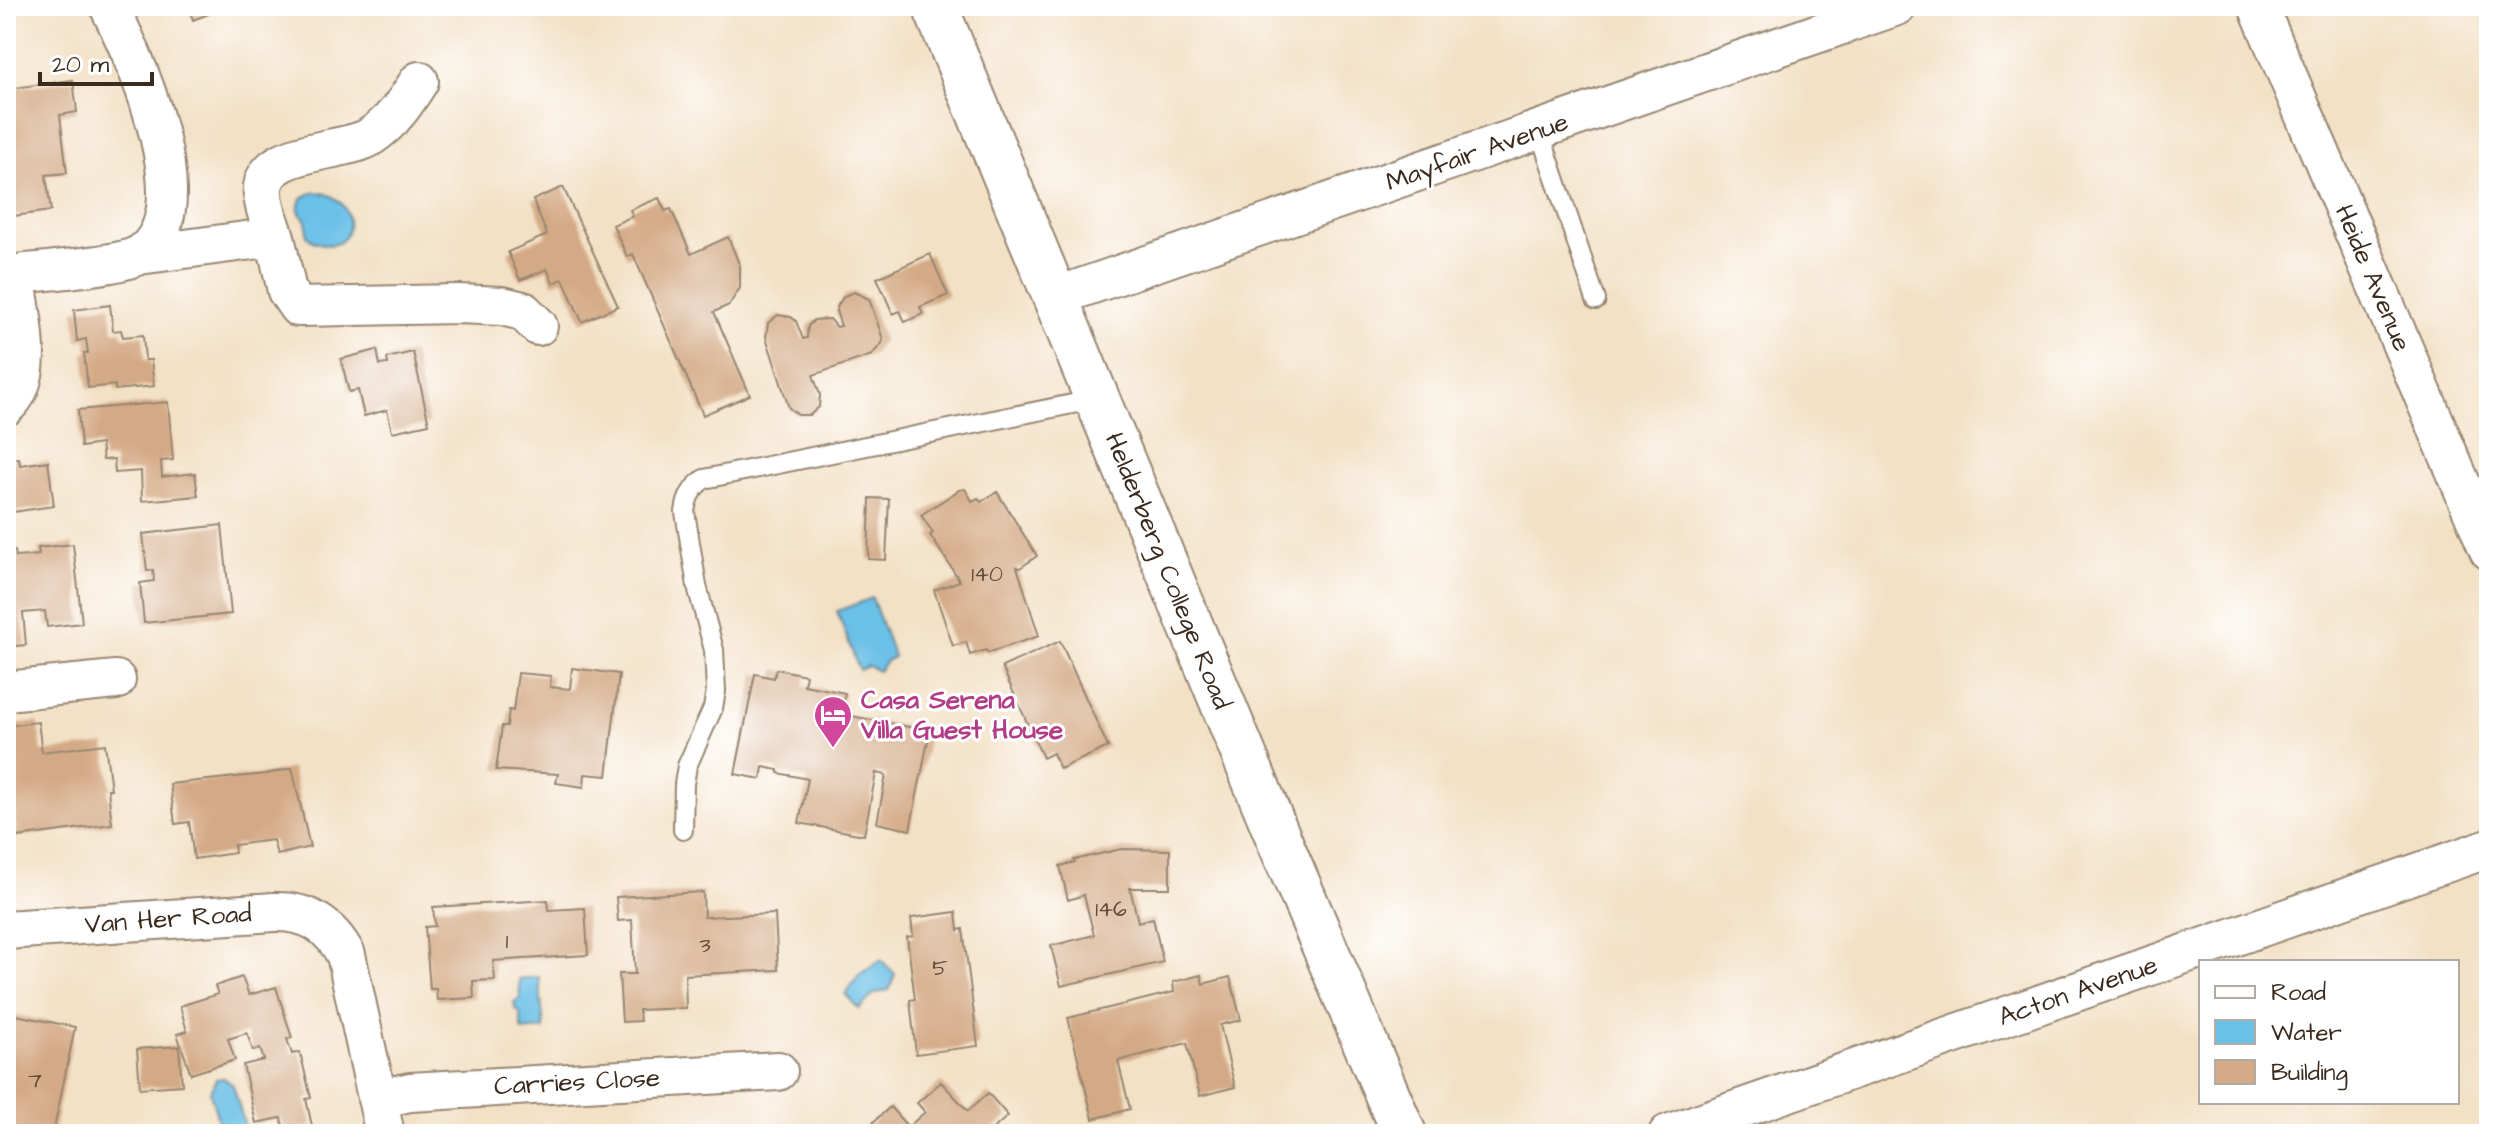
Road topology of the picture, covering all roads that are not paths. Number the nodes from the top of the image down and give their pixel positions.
1 (109, 6) edge
2 (935, 6) edge
3 (1897, 6) edge
4 (2258, 6) edge
5 (419, 81) dead end
6 (1539, 130) junction
7 (275, 237) junction
8 (139, 255) junction
9 (11, 275) edge
10 (1055, 297) junction
11 (1596, 300) dead end
12 (538, 326) dead end
13 (1097, 399) junction
14 (6, 406) edge
15 (2489, 550) edge
16 (116, 680) dead end
17 (6, 691) edge
18 (683, 830) dead end
19 (2489, 848) edge
20 (6, 930) edge
21 (778, 1071) dead end
22 (381, 1116) edge
23 (1404, 1134) edge
24 (1668, 1134) edge

1 - 8 street
2 - 10 street, Helderberg College Road
3 - 6 street, Mayfair Avenue
4 - 15 street, Heide Avenue
5 - 7 street
6 - 10 street, Mayfair Avenue
6 - 11 lane
7 - 8 street
7 - 12 street
8 - 9 street
9 - 14 street
10 - 13 street, Helderberg College Road
13 - 18 lane
13 - 23 street, Helderberg College Road
16 - 17 street
19 - 24 street, Acton Avenue
20 - 22 street, Van Her Road
21 - 22 street, Carries Close

